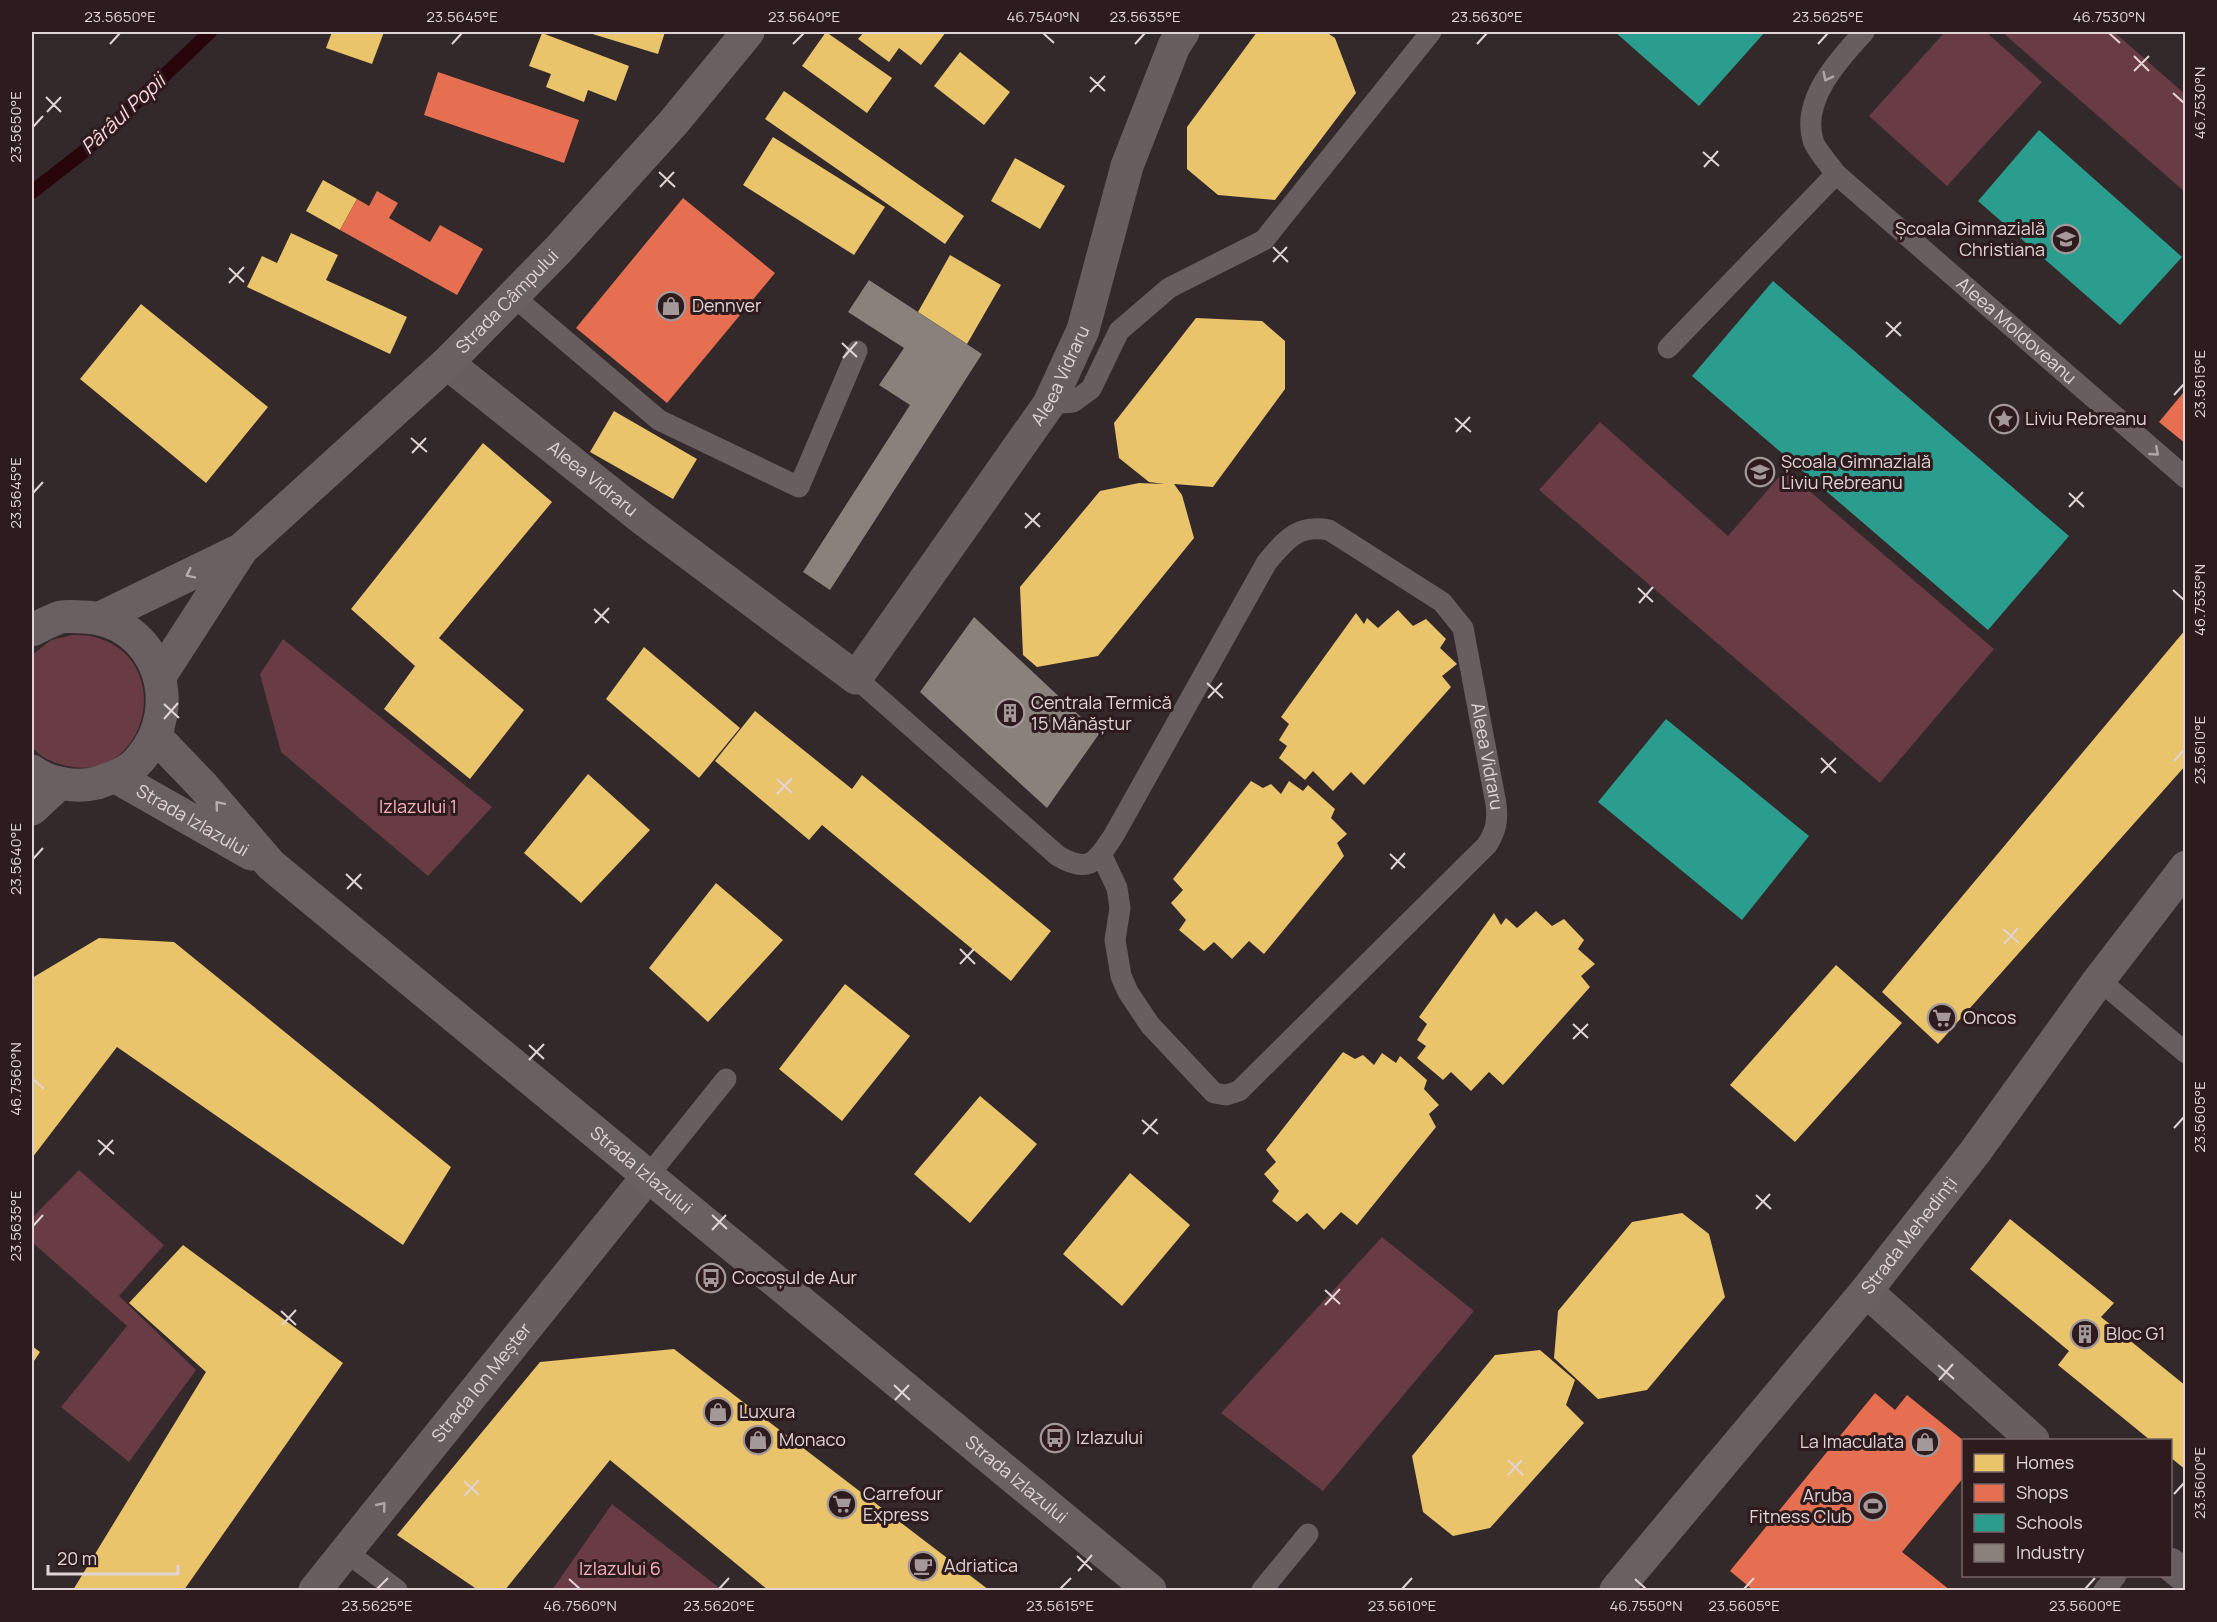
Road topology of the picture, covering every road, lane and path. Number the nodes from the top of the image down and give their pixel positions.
1 (748, 32) edge
2 (1183, 32) edge
3 (1431, 32) edge
4 (1864, 32) edge
5 (1836, 174) junction
6 (513, 296) junction
7 (1668, 348) dead end
8 (857, 351) dead end
9 (447, 363) junction
10 (1049, 404) junction
11 (2186, 478) edge
12 (242, 549) junction
13 (100, 618) junction
14 (32, 630) edge
15 (160, 676) junction
16 (856, 678) junction
17 (156, 737) junction
18 (46, 777) edge
19 (116, 777) junction
20 (32, 809) edge
21 (1101, 854) junction
22 (271, 865) junction
23 (2186, 867) edge
24 (2099, 980) junction
25 (2186, 1053) edge
26 (726, 1079) dead end
27 (648, 1176) junction
28 (1866, 1291) junction
29 (2031, 1439) edge
30 (1308, 1534) dead end
31 (345, 1551) junction
32 (2172, 1566) edge
33 (2114, 1577) edge
34 (2186, 1577) edge
35 (315, 1590) edge
36 (397, 1590) edge
37 (1150, 1590) edge
38 (1262, 1590) edge
39 (1616, 1590) edge
40 (2104, 1590) edge

1 - 6 street, Strada Câmpului
2 - 10 street, Aleea Vidraru
3 - 10 lane
4 -> 5 lane, Aleea Moldoveanu
5 - 7 lane
5 -> 11 lane, Aleea Moldoveanu
6 - 8 lane
6 - 9 street, Strada Câmpului
9 - 12 street, Strada Câmpului
9 - 16 street, Aleea Vidraru
10 - 16 street, Aleea Vidraru
12 -> 13 street, Strada Câmpului
12 - 15 street, Strada Câmpului
13 - 14 street, Strada Izlazului
13 - 15 street, Strada Izlazului
15 - 17 street, Strada Izlazului
16 - 21 lane, Aleea Vidraru
17 - 19 street, Strada Izlazului
22 -> 17 street, Strada Izlazului
18 - 19 street, Strada Izlazului
18 - 20 street
19 - 22 street, Strada Izlazului
21 - 21 lane, Aleea Vidraru
22 - 27 street, Strada Izlazului
23 - 24 street, Strada Mehedinți
24 - 25 lane
24 - 28 street, Strada Mehedinți
26 - 27 lane
31 -> 27 street, Strada Ion Meșter
27 - 37 street, Strada Izlazului
28 - 29 street
28 - 39 street, Strada Mehedinți
30 - 38 lane
31 - 35 street, Strada Ion Meșter
31 - 36 lane
32 - 34 street
33 - 40 lane

